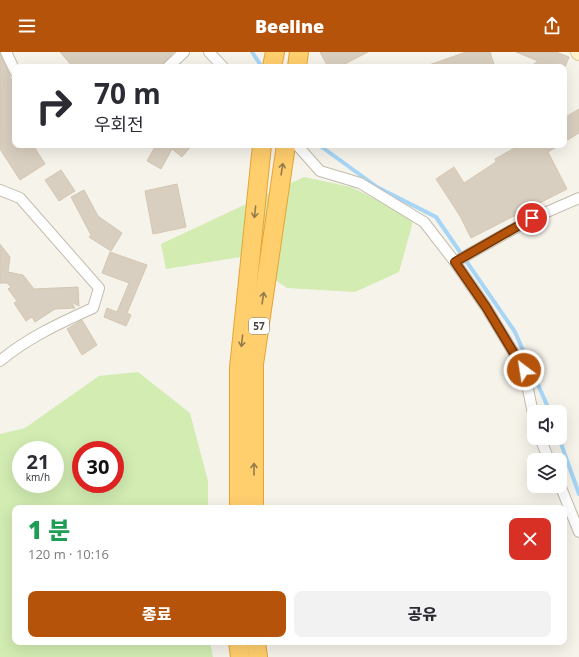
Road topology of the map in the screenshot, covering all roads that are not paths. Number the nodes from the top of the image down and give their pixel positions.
1 (6, 52) edge
2 (184, 52) edge
3 (209, 52) edge
4 (274, 52) edge
5 (299, 52) edge
6 (171, 64) edge
7 (220, 64) edge
8 (272, 64) edge
9 (297, 64) edge
10 (12, 65) edge
11 (262, 148) edge
12 (286, 148) edge
13 (300, 148) edge
14 (0, 190) edge
15 (579, 198) edge
16 (455, 262) junction
17 (0, 361) edge
18 (531, 405) edge
19 (563, 493) edge
20 (239, 505) edge
21 (254, 505) edge
22 (578, 528) edge
23 (238, 645) edge
24 (256, 645) edge
25 (240, 657) edge
26 (258, 657) edge

1 - 10 street
2 - 6 street
3 - 7 street
4 - 8 highway
5 - 9 highway
11 -> 20 highway, 57
21 -> 12 highway, 57
13 - 16 street
14 - 17 street
15 - 16 street
16 - 18 street
19 - 22 street
23 - 25 highway
24 - 26 highway

